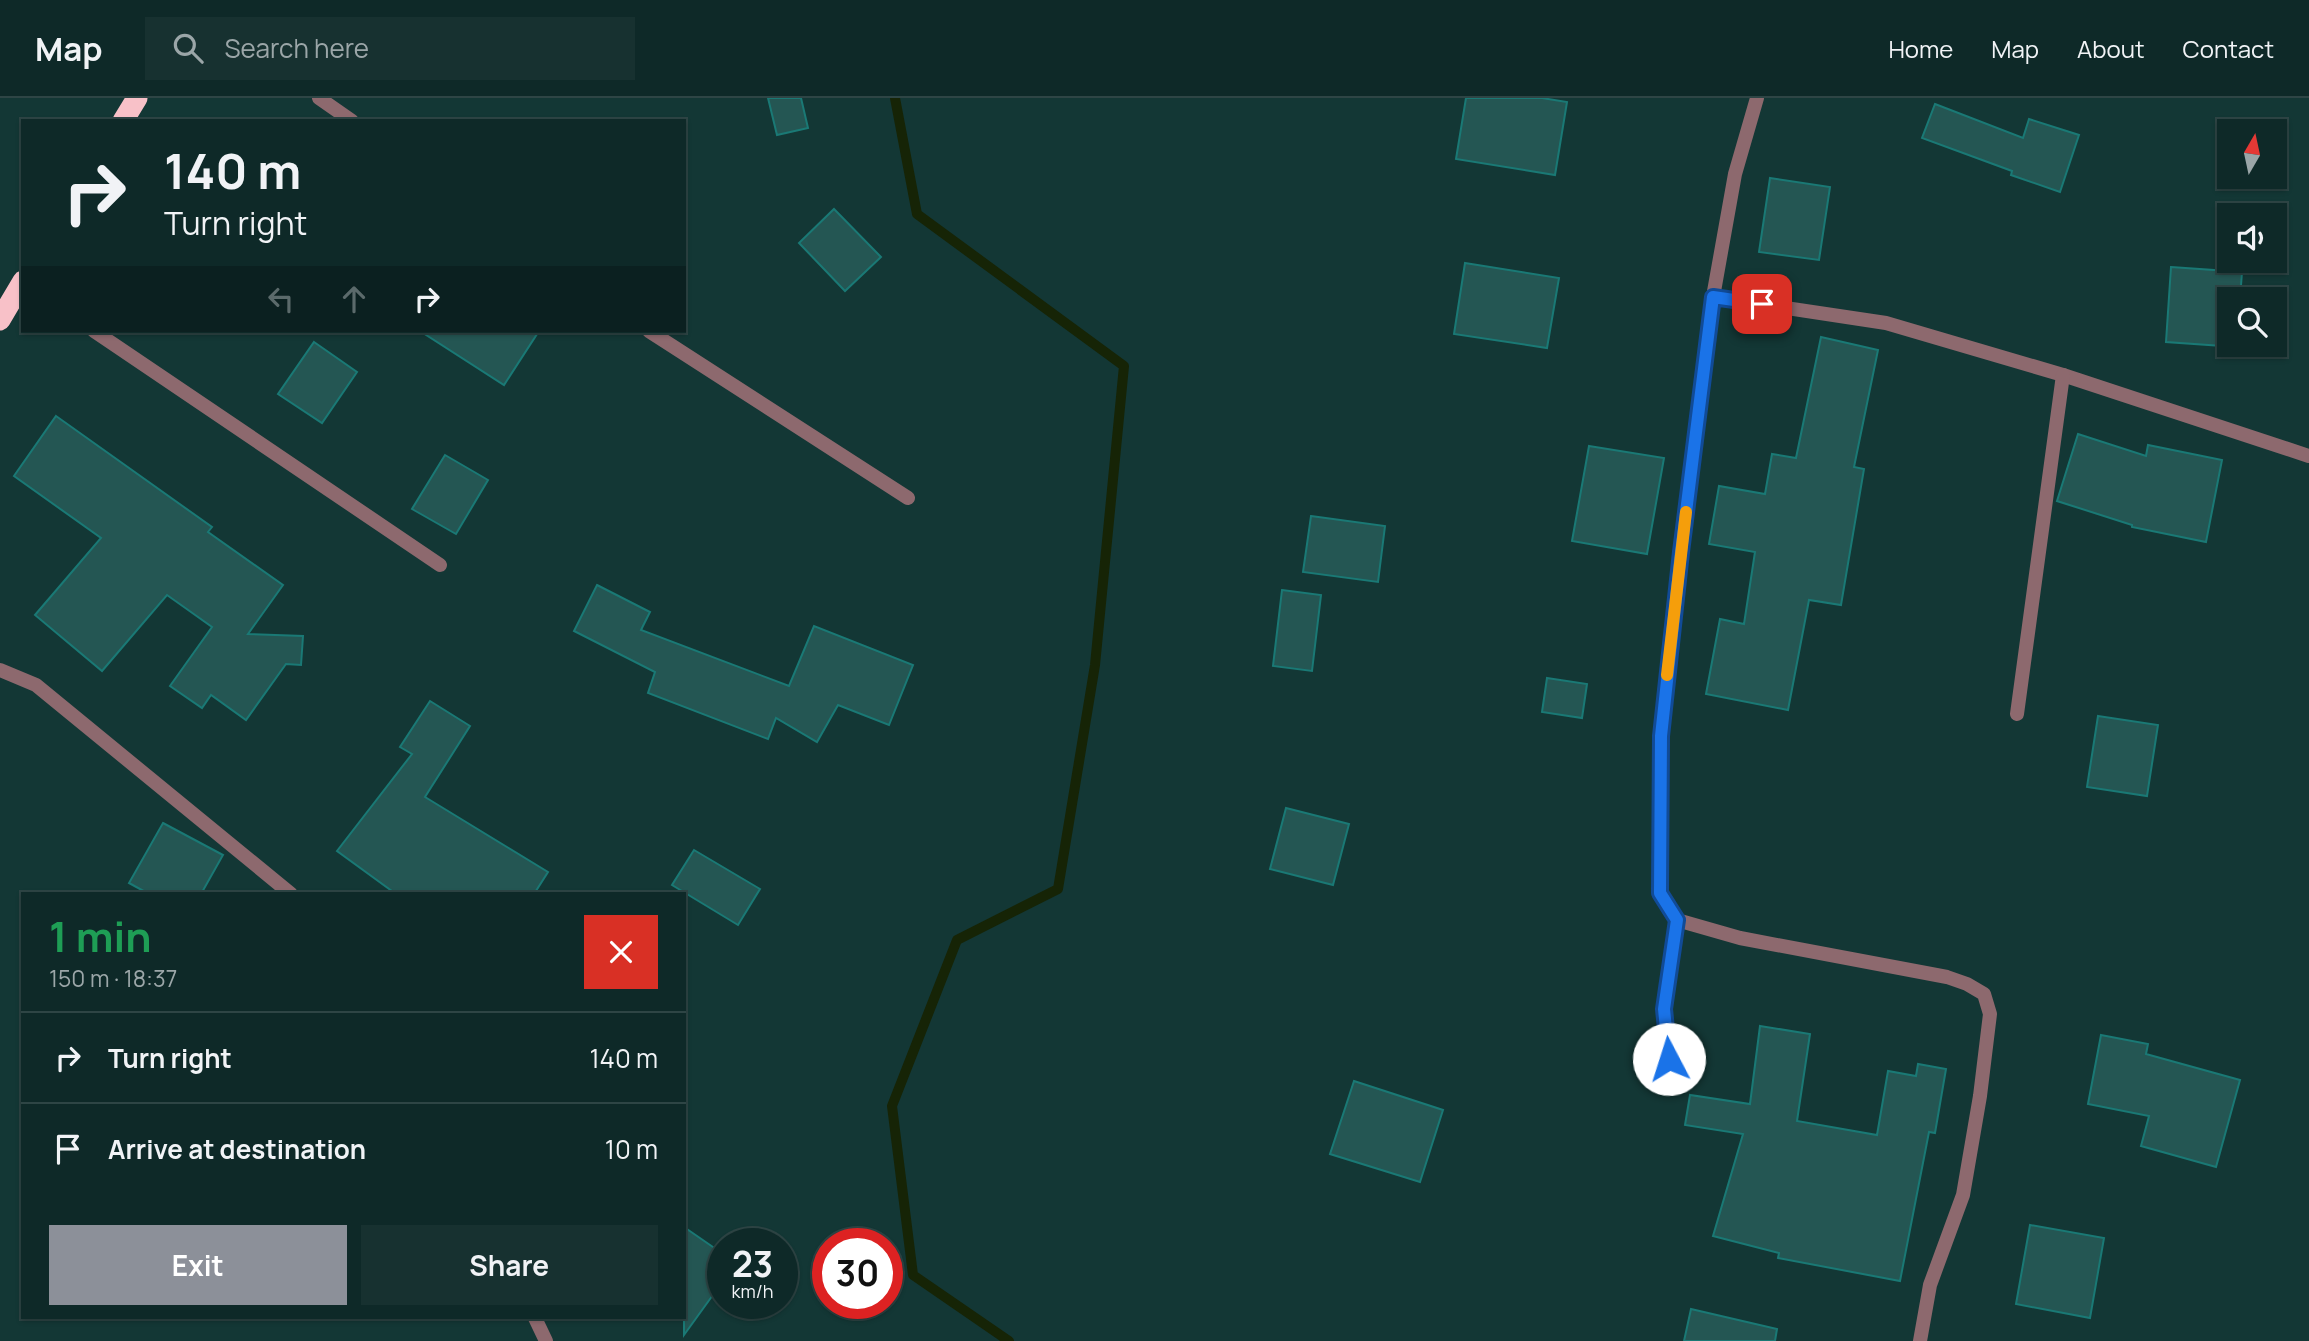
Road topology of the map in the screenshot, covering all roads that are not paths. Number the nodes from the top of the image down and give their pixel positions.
1 (137, 98) edge
2 (319, 98) edge
3 (1757, 98) edge
4 (124, 119) edge
5 (349, 119) edge
6 (21, 284) edge
7 (1713, 297) junction
8 (0, 320) edge
9 (96, 333) edge
10 (652, 333) edge
11 (2063, 375) junction
12 (2309, 456) edge
13 (908, 498) dead end
14 (440, 565) dead end
15 (0, 670) edge
16 (2017, 714) dead end
17 (289, 892) edge
18 (1677, 920) junction
19 (1669, 1059) dead end
20 (536, 1319) edge
21 (546, 1341) edge
22 (1920, 1341) edge

1 - 4 highway
2 - 5 street
3 - 7 street
6 - 8 highway
7 - 11 street
7 - 18 street
9 - 14 street
10 - 13 street
11 - 12 street
11 - 16 street
15 - 17 street
18 - 19 street
18 - 22 street
20 - 21 street

